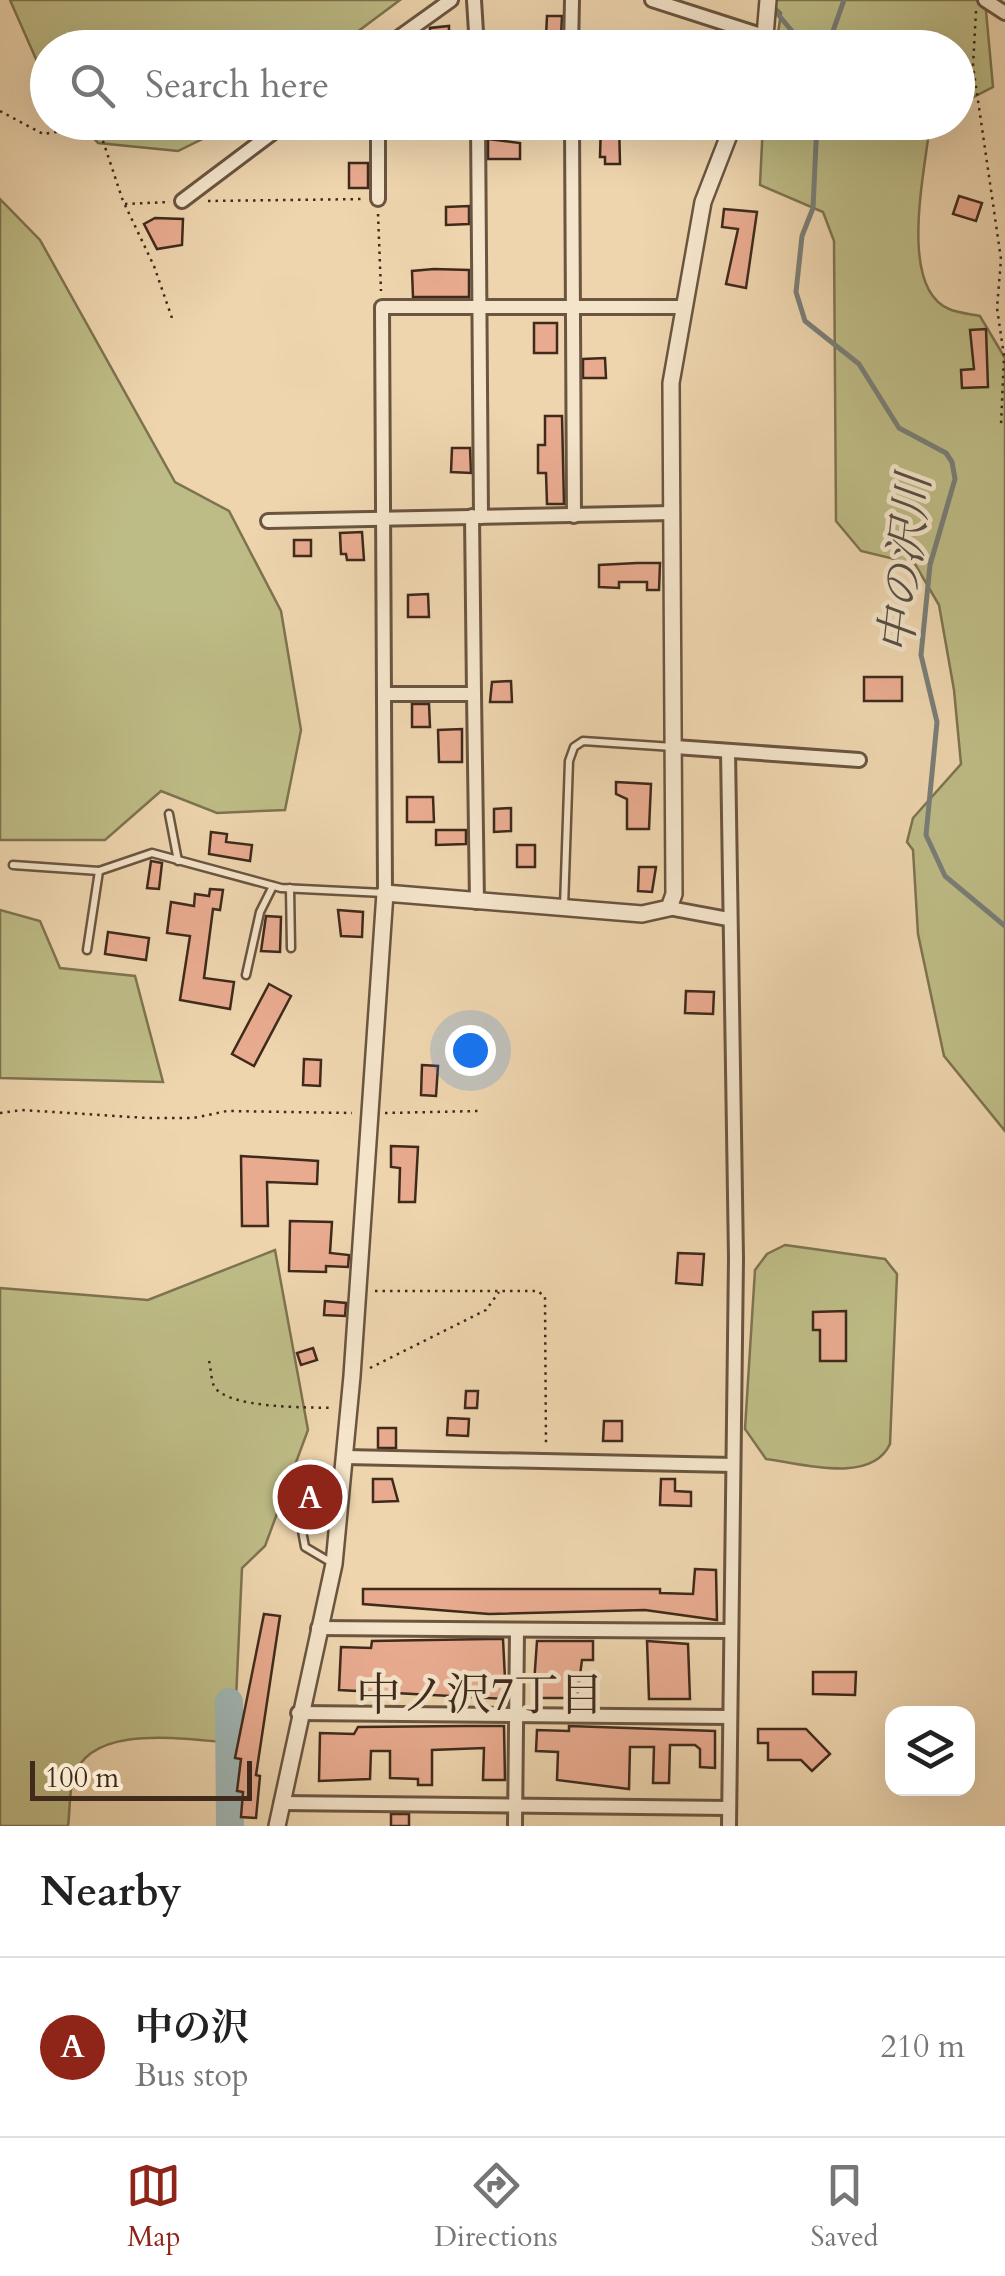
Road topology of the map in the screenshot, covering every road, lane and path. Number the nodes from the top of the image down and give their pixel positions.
1 (451, 0) edge
2 (474, 0) edge
3 (572, 0) edge
4 (652, 0) edge
5 (768, 0) edge
6 (981, 0) edge
7 (1005, 13) edge
8 (409, 30) edge
9 (476, 30) edge
10 (571, 30) edge
11 (733, 30) edge
12 (767, 30) edge
13 (975, 44) edge
14 (975, 87) edge
15 (263, 140) edge
16 (378, 140) edge
17 (478, 140) edge
18 (572, 140) edge
19 (727, 140) edge
20 (378, 198) dead end
21 (182, 202) dead end
22 (124, 204) dead end
23 (479, 306) junction
24 (572, 306) junction
25 (682, 307) junction
26 (173, 321) dead end
27 (1002, 425) dead end
28 (672, 513) junction
29 (476, 516) junction
30 (574, 516) junction
31 (383, 518) junction
32 (268, 521) dead end
33 (386, 694) junction
34 (474, 694) junction
35 (674, 747) junction
36 (728, 751) junction
37 (859, 760) dead end
38 (169, 814) dead end
39 (178, 861) junction
40 (14, 865) dead end
41 (99, 871) junction
42 (273, 886) junction
43 (290, 888) junction
44 (385, 893) junction
45 (478, 902) junction
46 (564, 908) junction
47 (669, 908) junction
48 (728, 918) junction
49 (291, 948) dead end
50 (87, 950) dead end
51 (246, 975) dead end
52 (480, 1111) dead end
53 (0, 1113) edge
54 (371, 1113) junction
55 (358, 1291) junction
56 (500, 1291) junction
57 (210, 1361) dead end
58 (352, 1376) junction
59 (349, 1410) junction
60 (345, 1457) junction
61 (546, 1462) junction
62 (733, 1465) junction
63 (340, 1511) junction
64 (334, 1564) junction
65 (318, 1628) junction
66 (730, 1630) junction
67 (518, 1631) junction
68 (298, 1714) junction
69 (516, 1716) junction
70 (730, 1717) junction
71 (282, 1803) junction
72 (515, 1806) junction
73 (729, 1808) junction
74 (277, 1826) edge
75 (515, 1826) edge
76 (729, 1826) edge

1 - 8 street
2 - 9 street
3 - 10 street
4 - 11 street
5 - 12 street
6 - 7 street
6 - 13 path
14 - 27 path
15 - 21 street
16 - 20 street
17 - 23 street
18 - 24 street
19 - 25 street
22 - 26 path
23 - 24 street
23 - 29 street
23 - 31 street
24 - 25 street
24 - 30 street
25 - 28 street
28 - 30 street
28 - 35 street
29 - 30 street
29 - 31 street
29 - 34 street
31 - 32 street
31 - 33 street
33 - 34 street
33 - 44 street
34 - 45 street
35 - 36 street
35 - 46 lane
35 - 47 street
36 - 37 street
36 - 48 street
38 - 39 lane
39 - 41 lane
39 - 42 lane
40 - 41 lane
41 - 50 lane
42 - 43 lane
42 - 51 lane
43 - 44 lane
43 - 49 lane
44 - 45 street
44 - 54 street
45 - 46 street
46 - 47 street
47 - 48 street
48 - 62 street
52 - 54 path
53 - 54 path
54 - 55 street
55 - 56 path
55 - 58 street
56 - 58 path
56 - 61 path
57 - 59 path
58 - 59 street
59 - 60 street
60 - 61 street
60 - 63 street
61 - 62 street
62 - 66 street
63 - 64 street
63 - 64 lane
64 - 65 street
65 - 67 street
65 - 68 street
66 - 67 street
66 - 70 street
67 - 69 street
68 - 69 street
68 - 71 street
69 - 70 street
69 - 72 street
70 - 73 street
71 - 72 street
71 - 74 street
72 - 73 street
72 - 75 street
73 - 76 street

